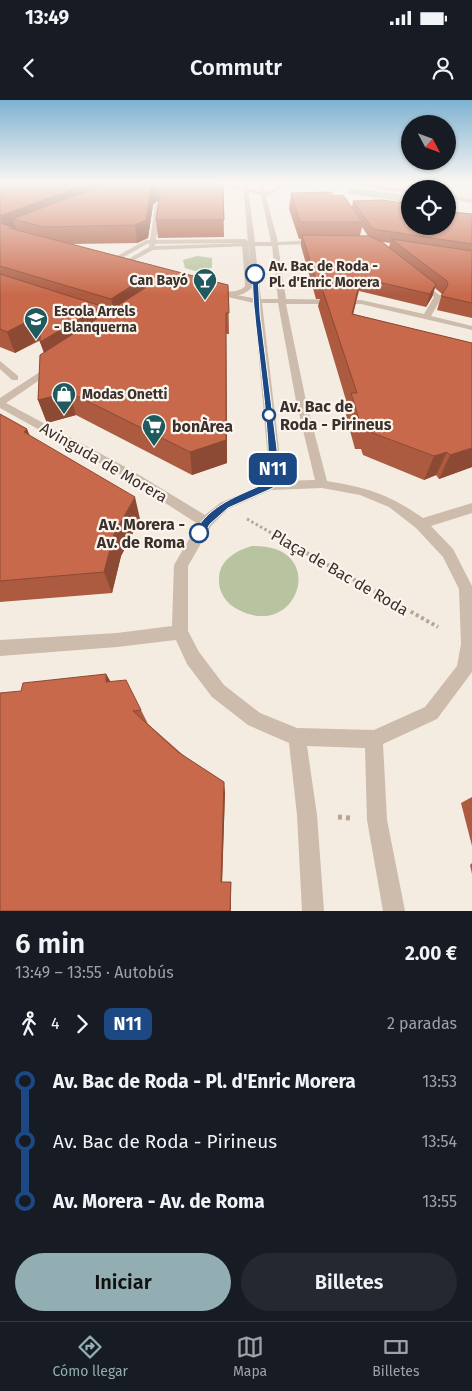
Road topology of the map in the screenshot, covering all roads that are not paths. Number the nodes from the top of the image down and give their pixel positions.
1 (156, 219) edge
2 (247, 219) edge
3 (269, 219) edge
4 (328, 242) edge
5 (275, 244) junction
6 (153, 245) junction
7 (249, 245) junction
8 (102, 264) edge
9 (121, 267) junction
10 (418, 280) edge
11 (257, 302) junction
12 (283, 303) junction
13 (426, 317) junction
14 (472, 328) edge
15 (0, 364) edge
16 (59, 364) edge
17 (15, 378) dead end
18 (0, 404) edge
19 (322, 484) junction
20 (270, 486) junction
21 (472, 508) edge
22 (206, 522) junction
23 (421, 524) junction
24 (180, 632) junction
25 (0, 648) edge
26 (468, 671) edge
27 (297, 737) junction
28 (374, 739) junction
29 (313, 911) edge
30 (394, 911) edge

1 - 6 street
2 - 7 street
3 - 5 street
4 - 5 street
5 - 7 street
5 - 12 street
6 - 7 street
6 - 9 street
6 - 9 street
7 - 9 street
7 - 11 street
8 - 9 street
9 - 11 street
10 - 13 street
11 - 12 street
11 - 20 street
12 - 13 street
12 - 19 street
13 - 14 street
15 - 17 street
16 - 18 street
18 - 22 street, Avinguda de Morera
19 - 20 street
19 - 23 street
20 - 22 street
21 - 23 street
22 - 24 street
23 - 26 street
24 - 25 street
24 - 27 street
26 - 28 street
27 - 28 street
27 - 29 street
28 - 30 street

